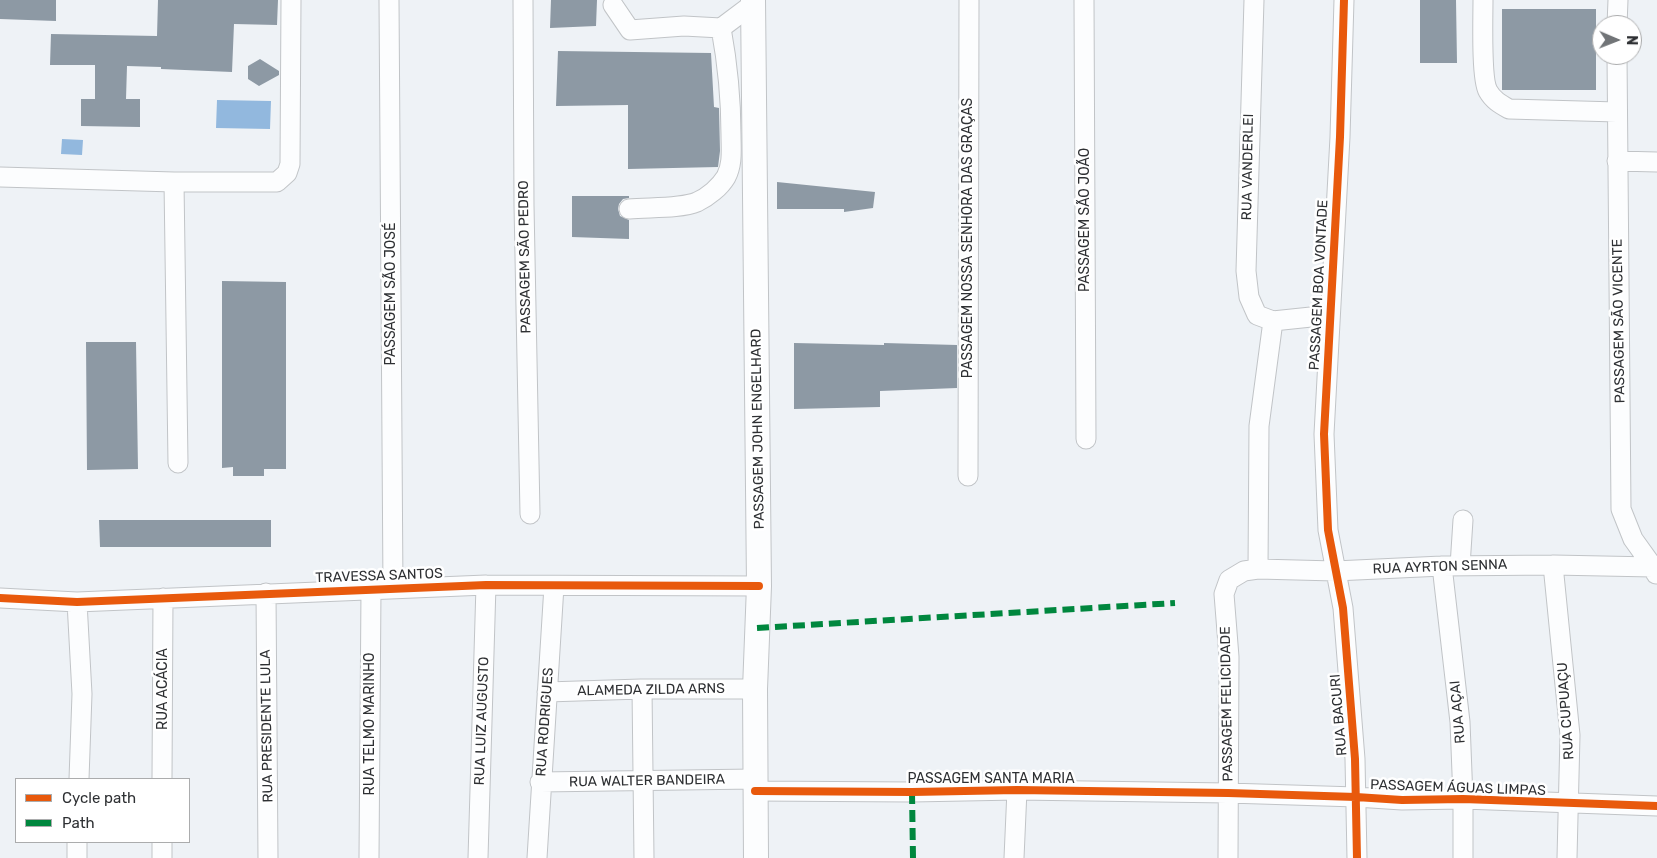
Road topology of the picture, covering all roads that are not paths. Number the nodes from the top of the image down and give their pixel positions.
1 (291, 0) edge
2 (389, 0) edge
3 (523, 0) edge
4 (969, 0) edge
5 (1084, 0) edge
6 (1254, 0) edge
7 (1344, 0) edge
8 (1483, 0) edge
9 (1618, 0) edge
10 (753, 2) edge
11 (613, 5) dead end
12 (1618, 15) edge
13 (721, 28) junction
14 (1617, 65) edge
15 (1617, 112) junction
16 (1617, 161) junction
17 (1657, 162) edge
18 (0, 177) edge
19 (174, 182) junction
20 (629, 209) dead end
21 (1330, 316) junction
22 (1274, 321) junction
23 (1086, 439) dead end
24 (178, 463) dead end
25 (968, 476) dead end
26 (530, 514) dead end
27 (1462, 520) dead end
28 (1553, 565) junction
29 (1451, 566) junction
30 (1258, 569) junction
31 (1335, 571) junction
32 (1655, 572) edge
33 (1229, 580) joint
34 (486, 585) junction
35 (554, 586) junction
36 (759, 586) junction
37 (393, 588) junction
38 (371, 589) junction
39 (266, 593) junction
40 (0, 598) edge
41 (163, 598) junction
42 (77, 602) junction
43 (642, 689) junction
44 (755, 689) junction
45 (547, 692) junction
46 (79, 778) edge
47 (162, 778) edge
48 (540, 782) junction
49 (642, 782) junction
50 (754, 785) junction
51 (1017, 790) junction
52 (1228, 793) junction
53 (1356, 797) junction
54 (1463, 799) junction
55 (1568, 804) junction
56 (1657, 806) edge
57 (77, 843) edge
58 (162, 843) edge
59 (77, 858) edge
60 (162, 858) edge
61 (268, 858) edge
62 (369, 858) edge
63 (478, 858) edge
64 (537, 858) edge
65 (644, 858) edge
66 (756, 858) edge
67 (1014, 858) edge
68 (1228, 858) edge
69 (1357, 858) edge
70 (1463, 858) edge
71 (1567, 858) edge

1 - 19 street
2 - 37 street, PASSAGEM SÃO JOSÉ
3 - 26 street, PASSAGEM SÃO PEDRO
4 - 25 street, PASSAGEM NOSSA SENHORA DAS GRAÇAS
5 - 23 street, PASSAGEM SÃO JOÃO
6 - 22 street, RUA VANDERLEI
7 - 21 street, PASSAGEM BOA VONTADE
8 - 15 street
9 - 12 street
10 - 13 street
10 - 36 main road, PASSAGEM JOHN ENGELHARD
11 - 13 street
13 - 20 street
14 - 15 street, PASSAGEM SÃO VICENTE
15 - 16 street, PASSAGEM SÃO VICENTE
16 - 17 street
16 - 32 street, PASSAGEM SÃO VICENTE
18 - 19 street
19 - 24 street
21 - 22 street
21 - 31 street, PASSAGEM BOA VONTADE
22 - 30 street
27 - 29 street, RUA AÇAI
28 - 29 street, RUA AYRTON SENNA
28 - 32 street, RUA AYRTON SENNA
28 - 55 street, RUA CUPUAÇU
29 - 31 street, RUA AYRTON SENNA
29 - 54 street, RUA AÇAI
30 - 31 street, RUA AYRTON SENNA
30 - 33 street, RUA AYRTON SENNA
31 - 53 street, RUA BACURI
33 - 52 street, PASSAGEM FELICIDADE
34 - 35 street, TRAVESSA SANTOS
34 - 37 street, TRAVESSA SANTOS
34 - 63 street, RUA LUIZ AUGUSTO
35 - 36 street, TRAVESSA SANTOS
35 - 45 street, RUA RODRIGUES
36 - 44 main road, PASSAGEM JOHN ENGELHARD
37 - 38 street, TRAVESSA SANTOS
38 - 39 street, TRAVESSA SANTOS
38 - 62 street, RUA TELMO MARINHO
39 - 41 street, TRAVESSA SANTOS
39 - 61 street, RUA PRESIDENTE LULA
40 - 42 street, TRAVESSA SANTOS
41 - 42 street, TRAVESSA SANTOS
41 - 47 street, RUA ACÁCIA
42 - 46 street
43 - 44 street, ALAMEDA ZILDA ARNS
43 - 45 street, ALAMEDA ZILDA ARNS
43 - 49 street
44 - 50 main road, PASSAGEM JOHN ENGELHARD
45 - 48 street, RUA RODRIGUES
48 - 49 street, RUA WALTER BANDEIRA
48 - 64 street, RUA RODRIGUES
49 - 50 street, RUA WALTER BANDEIRA
49 - 65 street
50 - 51 street, PASSAGEM SANTA MARIA
50 - 66 main road, PASSAGEM JOHN ENGELHARD
51 - 52 street, PASSAGEM SANTA MARIA
51 - 67 street
52 - 53 street, PASSAGEM ÁGUAS LIMPAS
52 - 68 street, PASSAGEM FELICIDADE
53 - 54 street, PASSAGEM ÁGUAS LIMPAS
53 - 69 street, RUA BACURI
54 - 55 street, PASSAGEM ÁGUAS LIMPAS
54 - 70 street, RUA AÇAI
55 - 56 street, PASSAGEM ÁGUAS LIMPAS
55 - 71 street, RUA CUPUAÇU
57 - 59 street
58 - 60 street

